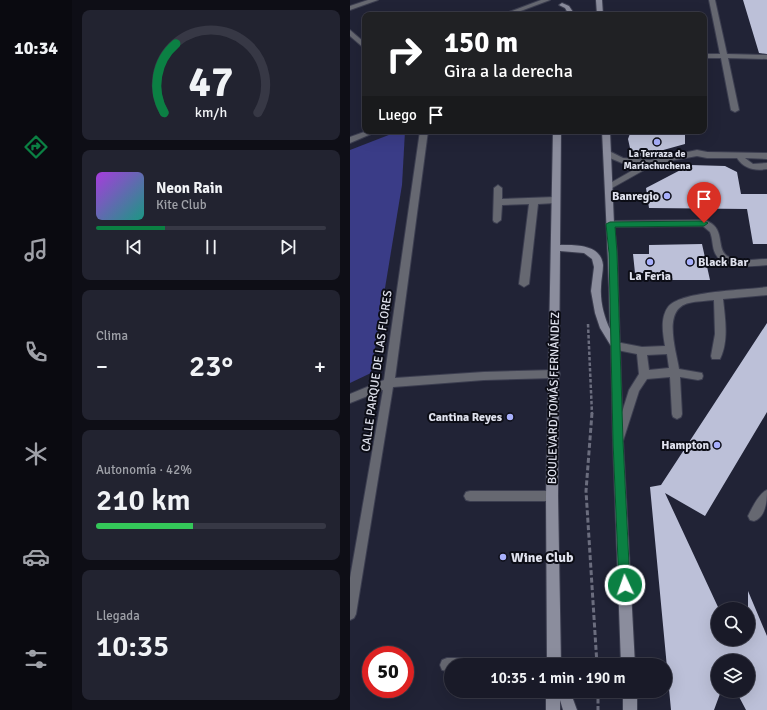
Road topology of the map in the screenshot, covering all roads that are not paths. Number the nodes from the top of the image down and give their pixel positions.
1 (375, 0) edge
2 (547, 0) edge
3 (712, 0) edge
4 (598, 1) edge
5 (562, 2) edge
6 (350, 8) edge
7 (513, 12) edge
8 (561, 12) edge
9 (570, 12) edge
10 (600, 12) edge
11 (350, 32) edge
12 (362, 44) edge
13 (707, 56) edge
14 (724, 56) junction
15 (767, 57) edge
16 (735, 110) dead end
17 (366, 134) edge
18 (424, 134) edge
19 (557, 134) edge
20 (606, 134) edge
21 (350, 140) edge
22 (608, 154) junction
23 (740, 156) junction
24 (767, 156) edge
25 (650, 163) junction
26 (767, 166) edge
27 (609, 186) junction
28 (498, 188) dead end
29 (534, 200) junction
30 (555, 200) junction
31 (498, 202) junction
32 (497, 220) dead end
33 (610, 224) junction
34 (555, 248) junction
35 (767, 262) edge
36 (524, 284) dead end
37 (767, 291) edge
38 (718, 295) junction
39 (616, 346) junction
40 (671, 350) junction
41 (642, 351) junction
42 (716, 356) dead end
43 (674, 372) junction
44 (555, 374) junction
45 (644, 375) junction
46 (698, 376) dead end
47 (389, 383) junction
48 (350, 399) edge
49 (677, 414) dead end
50 (618, 441) junction
51 (767, 495) edge
52 (470, 496) dead end
53 (552, 496) junction
54 (754, 516) dead end
55 (350, 614) edge
56 (554, 658) edge
57 (628, 658) edge
58 (554, 698) edge
59 (566, 698) edge
60 (630, 698) edge
61 (553, 710) edge
62 (570, 710) edge
63 (630, 710) edge

1 - 6 street
2 - 7 street
3 - 14 street
4 - 10 main road
5 - 8 main road
5 - 9 main road
11 - 12 street
13 - 14 street
14 - 15 street
14 - 16 street
17 - 21 street
18 - 47 street, CALLE PARQUE DE LAS FLORES
19 - 30 main road, BOULEVARD TOMÁS FERNÁNDEZ
20 - 22 main road
22 - 25 street
22 - 27 main road
23 - 24 street
23 - 25 street
23 - 26 street
25 - 27 street
27 - 33 main road
28 - 31 street
29 - 30 street
29 - 31 street
29 - 36 street
30 - 34 main road, BOULEVARD TOMÁS FERNÁNDEZ
31 - 32 street
33 - 35 street
33 - 39 main road
34 - 39 main road
34 - 44 main road, BOULEVARD TOMÁS FERNÁNDEZ
37 - 38 street
38 - 40 street
38 - 42 street
39 - 41 street
39 - 50 main road
40 - 41 street
40 - 43 street
41 - 45 street
43 - 45 street
43 - 46 street
43 - 49 street
44 - 47 street
44 - 53 main road, BOULEVARD TOMÁS FERNÁNDEZ
45 - 50 street
47 - 48 street
47 - 55 street, CALLE PARQUE DE LAS FLORES
50 - 57 main road
51 - 54 street
52 - 53 street
53 - 56 main road, BOULEVARD TOMÁS FERNÁNDEZ
58 - 61 main road
59 - 62 main road
60 - 63 main road

